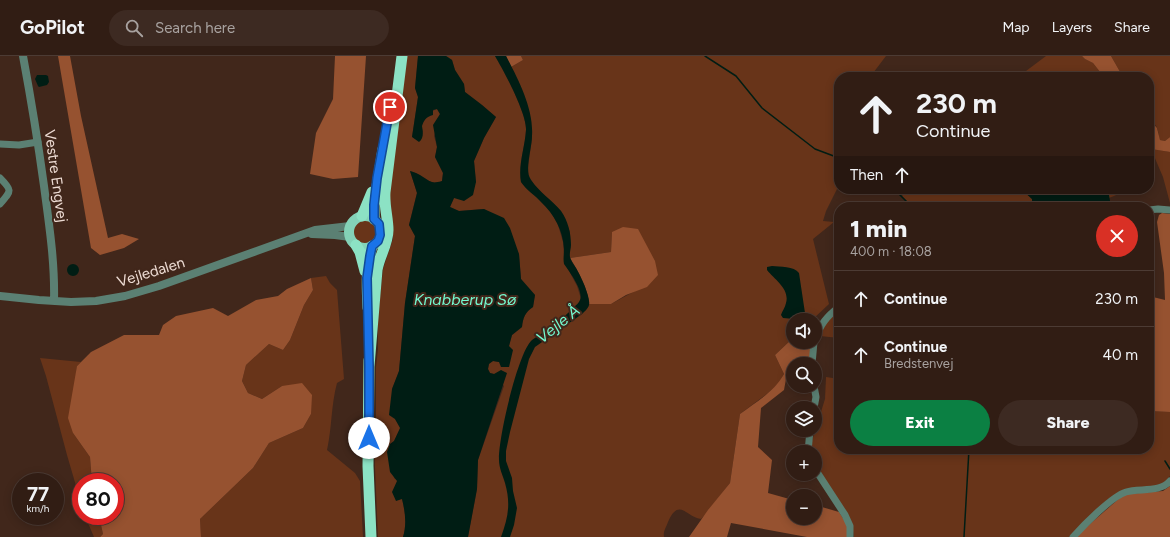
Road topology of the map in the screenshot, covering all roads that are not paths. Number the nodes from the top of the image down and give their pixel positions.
1 (23, 56) edge
2 (399, 56) edge
3 (402, 56) edge
4 (38, 142) junction
5 (0, 144) edge
6 (0, 178) edge
7 (377, 178) junction
8 (0, 204) edge
9 (1154, 209) edge
10 (1170, 210) edge
11 (362, 216) junction
12 (374, 219) junction
13 (350, 226) junction
14 (305, 234) junction
15 (353, 241) junction
16 (372, 246) junction
17 (367, 278) junction
18 (0, 296) edge
19 (54, 301) junction
20 (834, 311) edge
21 (822, 324) edge
22 (369, 366) junction
23 (822, 479) edge
24 (1170, 480) edge
25 (371, 537) edge
26 (850, 537) edge
27 (1073, 537) edge

1 - 4 street, Vestre Engvej
2 - 7 highway
3 - 22 highway
4 - 5 street
4 - 19 street, Vestre Engvej
6 - 8 street
7 - 11 highway
7 - 12 highway
9 - 10 street
11 - 12 main road
11 - 13 main road
12 - 16 main road
13 - 14 street, Vejledalen
13 - 15 main road
14 - 15 street, Vejledalen
14 - 19 street, Vejledalen
15 - 16 main road
15 - 17 highway
16 - 17 highway
17 - 22 highway
18 - 19 street, Vejledalen
20 - 21 street
22 - 25 highway
23 - 26 street
24 - 27 street

